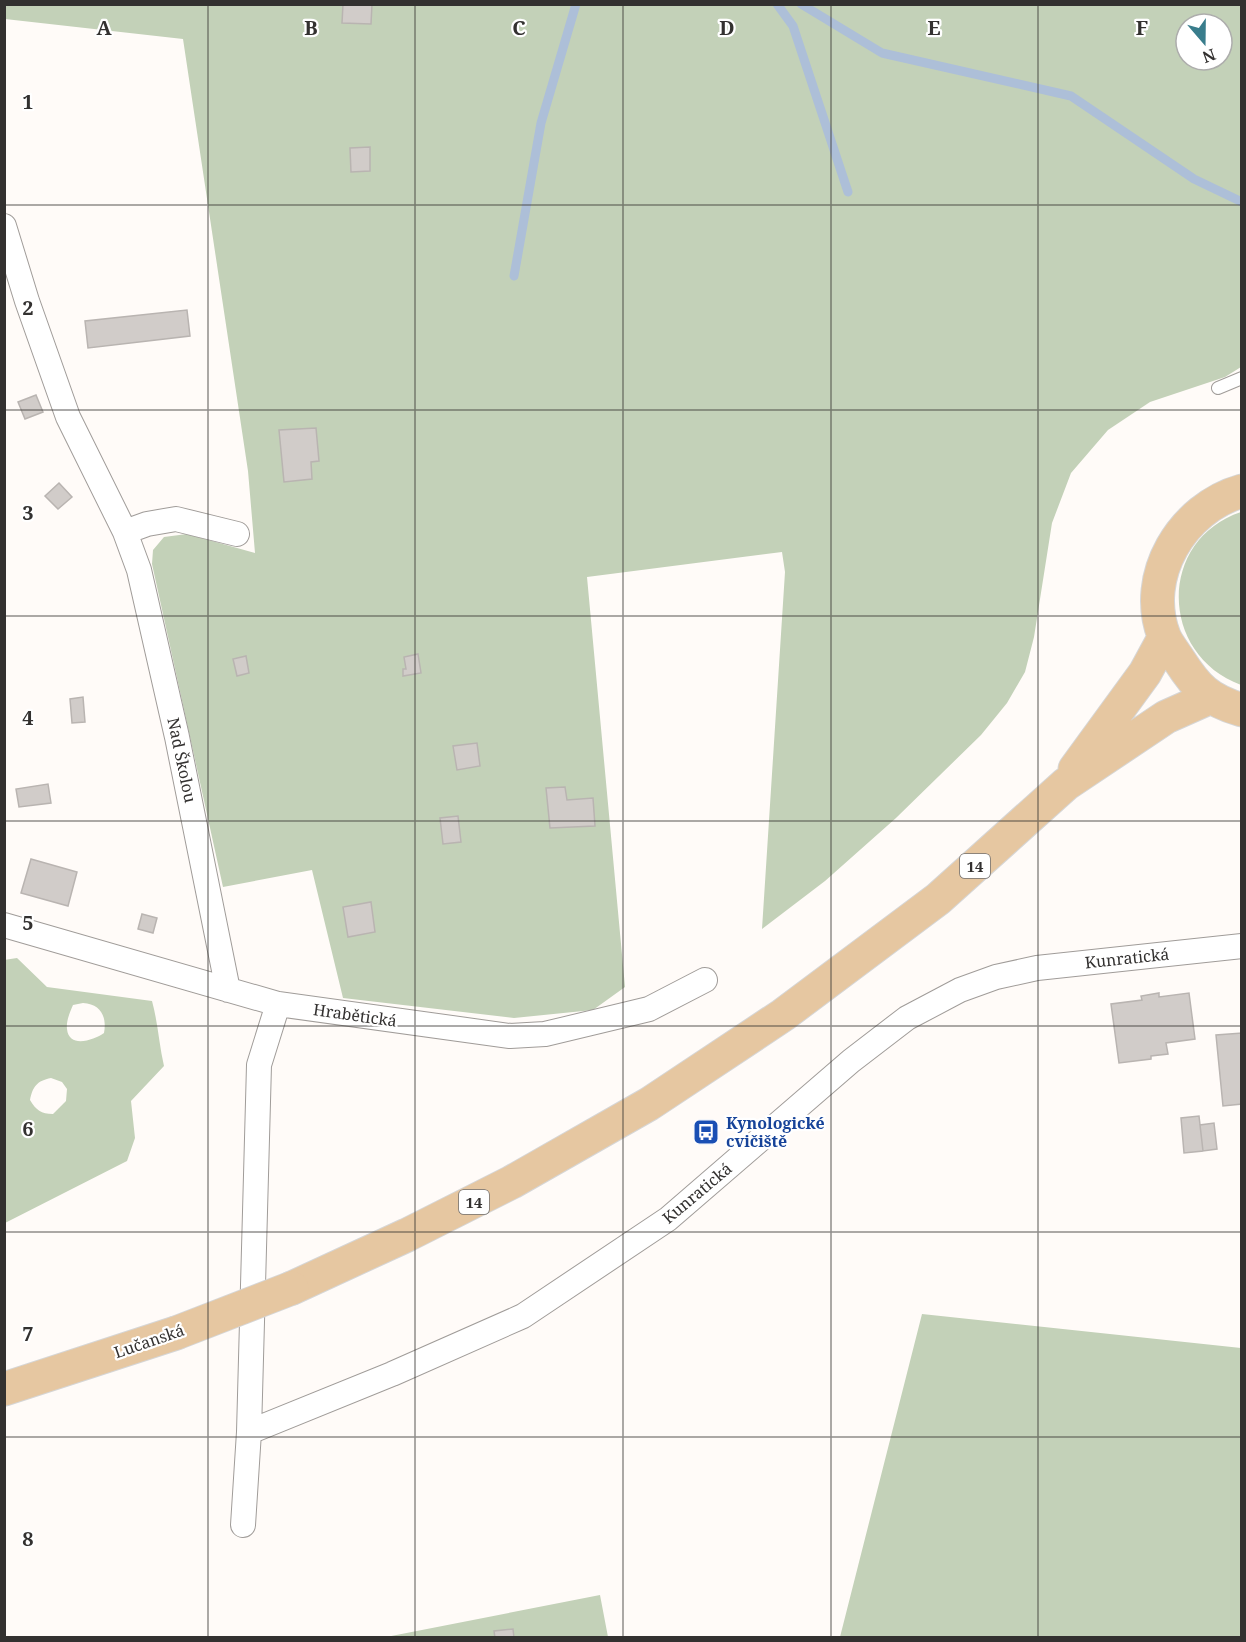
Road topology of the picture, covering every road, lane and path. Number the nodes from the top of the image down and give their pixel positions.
1 (4, 226) edge
2 (1242, 378) edge
3 (1218, 388) dead end
4 (1242, 491) edge
5 (125, 532) junction
6 (237, 534) dead end
7 (1164, 638) junction
8 (1211, 697) junction
9 (1242, 710) edge
10 (1066, 784) junction
11 (4, 925) edge
12 (1242, 946) edge
13 (705, 980) dead end
14 (228, 990) junction
15 (278, 1004) junction
16 (4, 1389) edge
17 (249, 1432) junction
18 (243, 1525) dead end

1 - 5 street, Nad Školou
2 - 3 lane
4 - 7 main road
5 - 6 street
5 - 14 street, Nad Školou
7 - 8 main road
7 - 10 main road, 14
8 - 9 main road
8 - 10 main road, 14
10 - 16 main road, Lučanská / 14, bridge
11 - 14 street, Hrabětická
12 - 17 street, Kunratická
13 - 15 street, Hrabětická
14 - 15 street, Hrabětická
15 - 17 street
17 - 18 street

